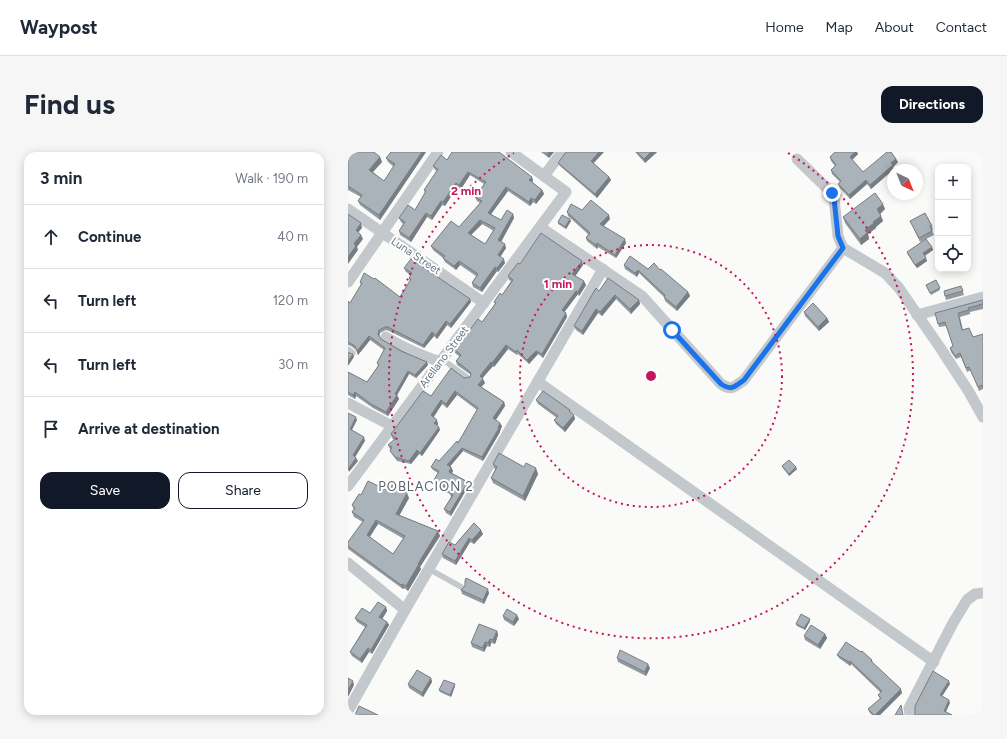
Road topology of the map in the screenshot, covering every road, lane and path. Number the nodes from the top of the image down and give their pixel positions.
1 (438, 152) edge
2 (511, 152) edge
3 (562, 152) edge
4 (797, 159) dead end
5 (544, 176) junction
6 (348, 209) edge
7 (540, 227) junction
8 (382, 233) junction
9 (843, 248) junction
10 (603, 269) junction
11 (348, 282) edge
12 (983, 297) edge
13 (484, 303) junction
14 (917, 315) junction
15 (386, 337) dead end
16 (348, 349) edge
17 (353, 353) edge
18 (441, 361) junction
19 (468, 378) edge
20 (538, 382) junction
21 (348, 403) edge
22 (983, 417) edge
23 (392, 426) junction
24 (348, 486) edge
25 (348, 563) edge
26 (429, 569) junction
27 (463, 588) edge
28 (983, 593) edge
29 (405, 610) junction
30 (934, 662) junction
31 (348, 711) edge
32 (910, 715) edge

1 - 8 street
2 - 5 street
3 - 5 street
4 - 9 street
5 - 7 street, Arellano Street
6 - 8 street, Luna Street
7 - 10 street
7 - 13 street, Arellano Street
8 - 11 street
8 - 13 street, Luna Street
9 - 10 street
9 - 14 street
10 - 20 street
12 - 14 street
13 - 18 street, Arellano Street
14 - 22 street
15 - 18 street
16 - 17 lane
18 - 19 lane
18 - 23 street, Arellano Street
20 - 26 street
20 - 30 street
21 - 23 street
23 - 24 street, Arellano Street
25 - 29 street
26 - 27 lane
26 - 29 street
28 - 30 street
29 - 31 street
30 - 32 street

